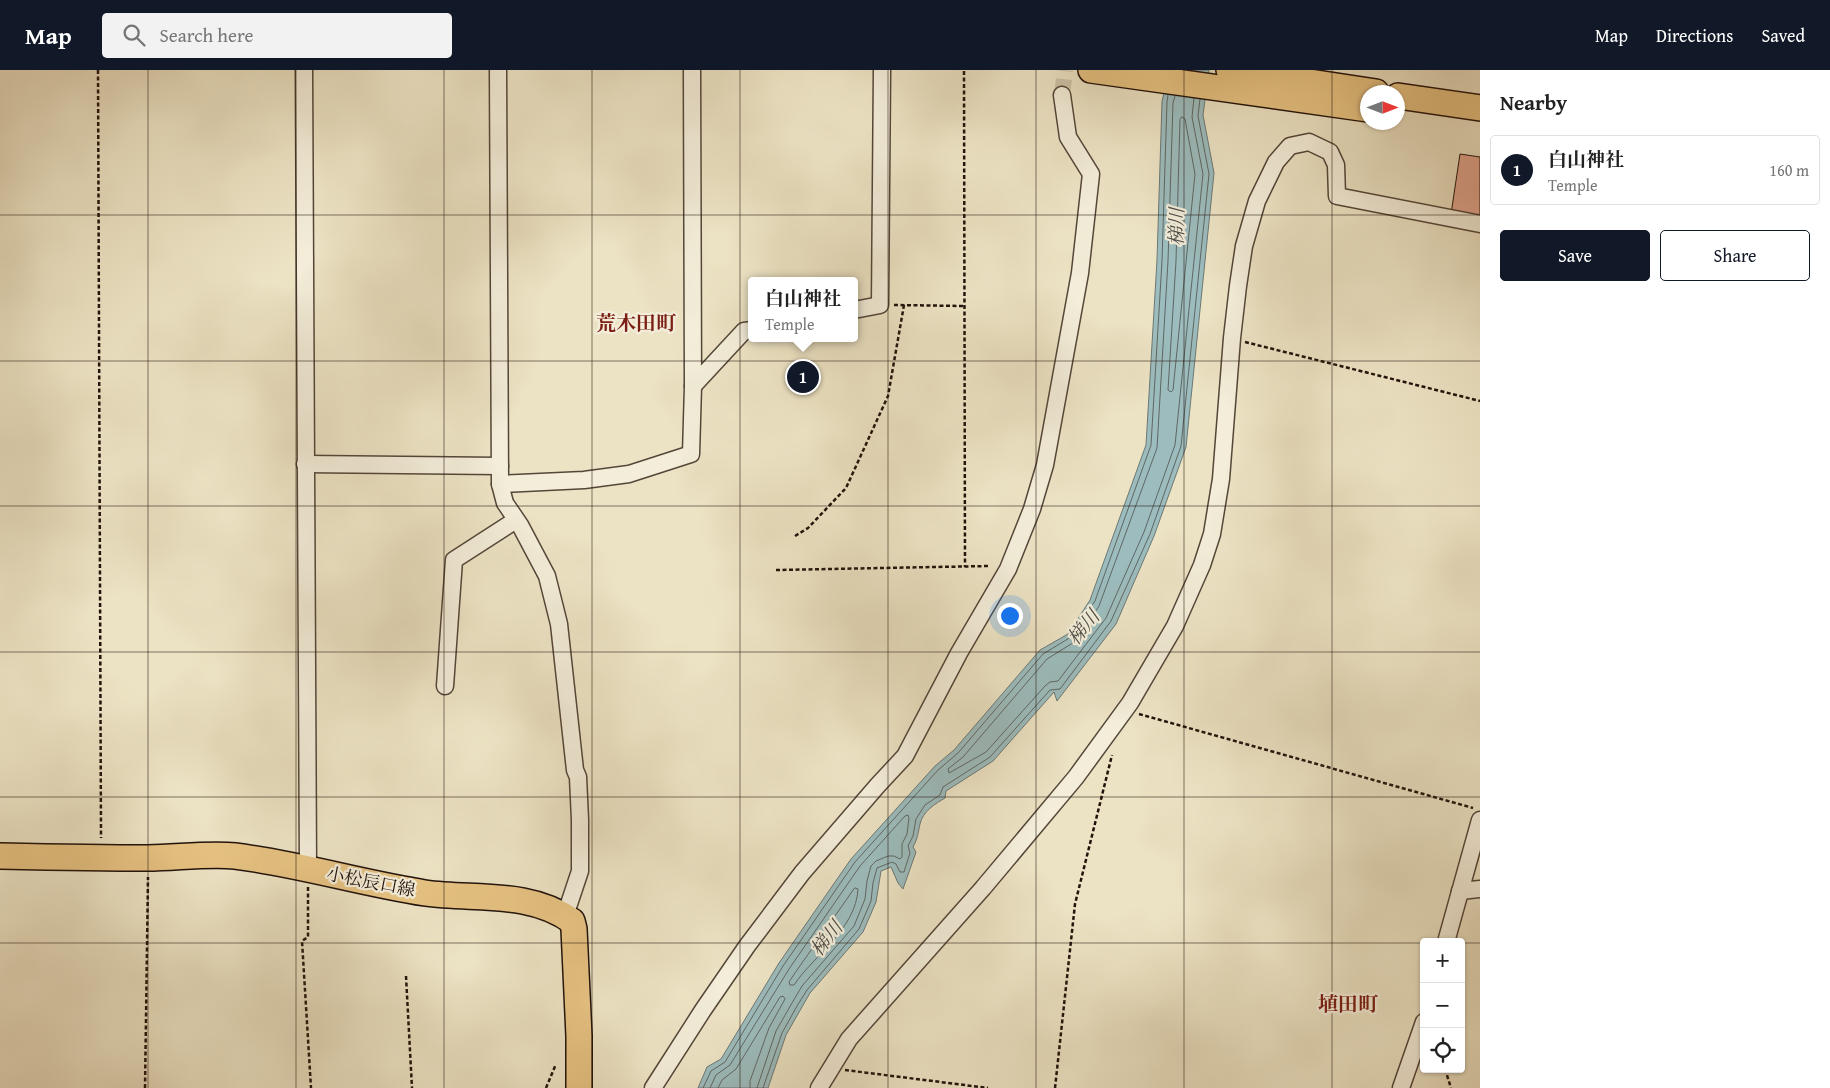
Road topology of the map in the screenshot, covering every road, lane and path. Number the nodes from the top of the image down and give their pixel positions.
1 (98, 70) edge
2 (304, 70) edge
3 (498, 70) edge
4 (692, 70) edge
5 (882, 70) edge
6 (1094, 70) edge
7 (1228, 70) edge
8 (964, 71) dead end
9 (1288, 88) junction
10 (1360, 91) edge
11 (1062, 95) tunnel mouth
12 (1405, 97) edge
13 (1360, 107) edge
14 (1480, 108) edge
15 (1405, 114) edge
16 (1480, 125) edge
17 (1480, 224) edge
18 (880, 305) junction
19 (904, 305) junction
20 (964, 306) junction
21 (858, 309) edge
22 (748, 330) edge
23 (1232, 338) junction
24 (693, 386) junction
25 (1480, 401) edge
26 (305, 464) junction
27 (500, 466) junction
28 (500, 484) junction
29 (516, 520) junction
30 (795, 536) dead end
31 (989, 566) dead end
32 (965, 567) junction
33 (776, 570) dead end
34 (445, 686) dead end
35 (1138, 713) dead end
36 (1117, 747) dead end
37 (1480, 810) edge
38 (1480, 820) edge
39 (0, 856) edge
40 (101, 857) junction
41 (148, 858) junction
42 (308, 868) junction
43 (1480, 889) edge
44 (1460, 891) junction
45 (565, 916) junction
46 (1447, 938) edge
47 (406, 976) dead end
48 (1422, 1028) edge
49 (556, 1064) dead end
50 (831, 1069) junction
51 (1446, 1073) edge
52 (146, 1088) edge
53 (310, 1088) edge
54 (412, 1088) edge
55 (546, 1088) edge
56 (579, 1088) edge
57 (653, 1088) edge
58 (819, 1088) edge
59 (988, 1088) edge
60 (1055, 1088) edge
61 (1401, 1088) edge
62 (1451, 1088) edge

1 - 40 path
2 - 26 street
3 - 27 street
4 - 24 street
5 - 18 street
6 - 9 main road
7 - 9 main road
8 - 20 path
9 - 10 main road
9 - 13 main road
11 - 57 street
12 - 14 main road
15 - 16 main road
17 - 23 street
18 - 19 path
18 - 21 street
19 - 20 path
19 - 30 path
20 - 32 path
22 - 24 street
23 - 25 path
23 - 50 street
24 - 28 street
26 - 27 street
26 - 42 street
27 - 28 street
28 - 29 street
29 - 34 street
29 - 45 street
31 - 32 path
32 - 33 path
35 - 37 path
36 - 60 path
38 - 44 street
39 - 40 main road, 小松辰口線
40 - 41 main road, 小松辰口線
41 - 42 main road, 小松辰口線
41 - 52 path
42 - 45 main road, 小松辰口線
42 - 53 path
43 - 44 street
44 - 46 street
45 - 56 main road
47 - 54 path
48 - 61 street
49 - 55 path
50 - 58 street
50 - 59 path
51 - 62 path

